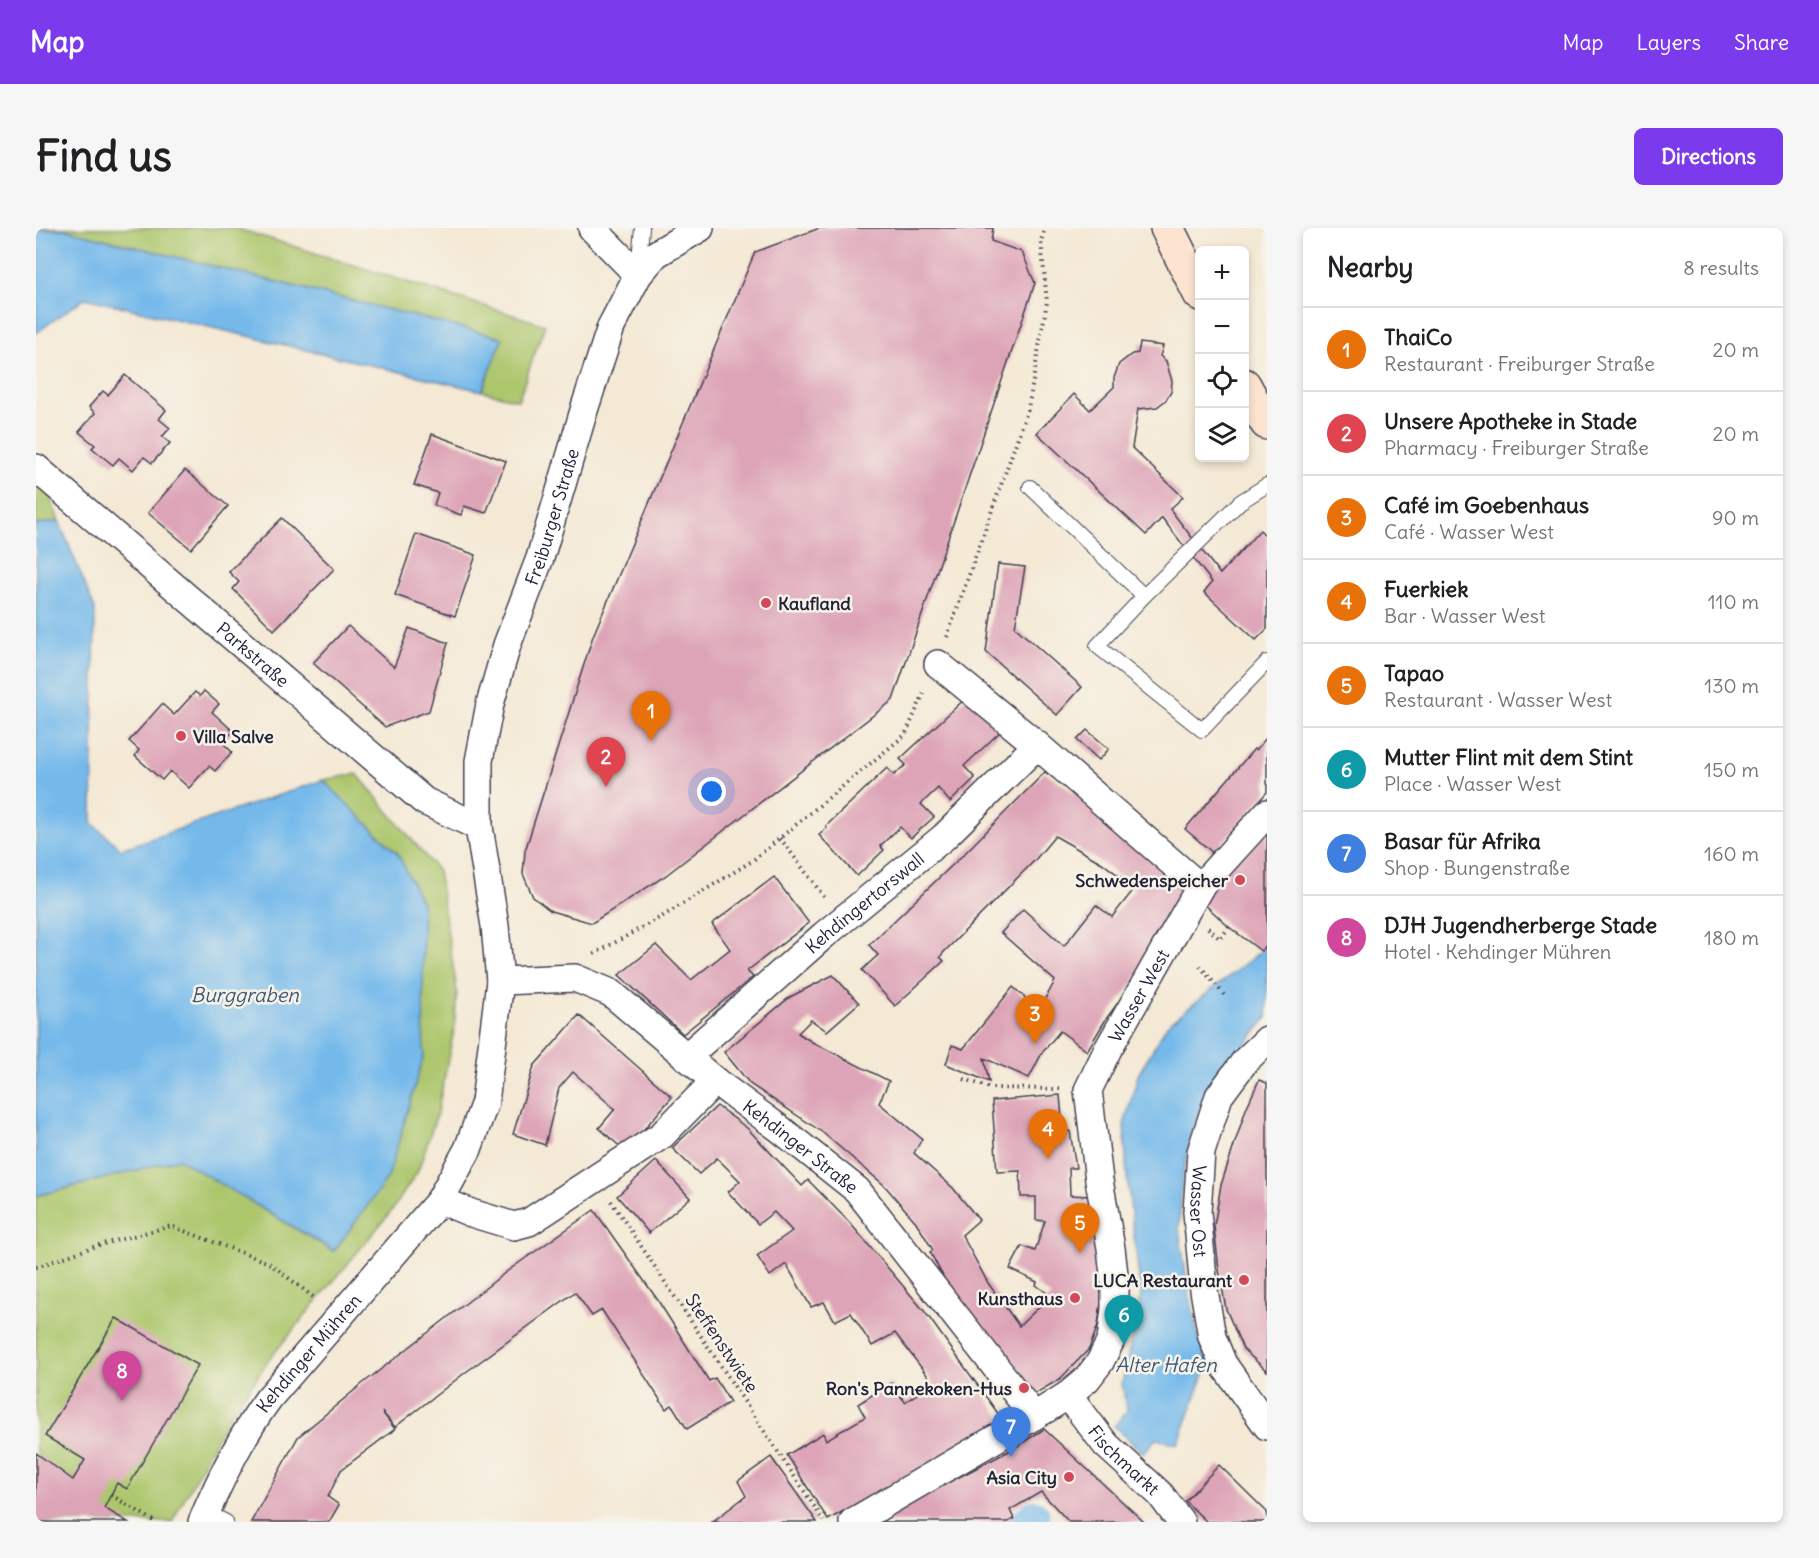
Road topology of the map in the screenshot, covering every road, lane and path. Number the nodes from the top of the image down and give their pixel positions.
1 (592, 228) edge
2 (642, 228) edge
3 (700, 228) edge
4 (1045, 228) edge
5 (1167, 228) edge
6 (638, 275) junction
7 (1195, 284) edge
8 (36, 468) edge
9 (1267, 485) edge
10 (1030, 487) dead end
11 (1144, 596) junction
12 (1267, 663) edge
13 (938, 664) junction
14 (1037, 745) junction
15 (1267, 813) edge
16 (479, 827) junction
17 (780, 837) junction
18 (1200, 887) junction
19 (842, 920) junction
20 (1229, 927) dead end
21 (1224, 934) dead end
22 (1200, 966) dead end
23 (575, 978) junction
24 (500, 981) junction
25 (1225, 996) dead end
26 (1267, 1040) edge
27 (686, 1057) junction
28 (964, 1079) dead end
29 (715, 1081) junction
30 (1088, 1090) junction
31 (596, 1179) junction
32 (440, 1200) junction
33 (36, 1267) edge
34 (340, 1317) junction
35 (1068, 1395) junction
36 (1034, 1416) junction
37 (1267, 1426) edge
38 (111, 1495) dead end
39 (211, 1519) edge
40 (156, 1522) edge
41 (825, 1522) edge
42 (853, 1522) edge
43 (1181, 1522) edge

1 - 6 street
2 - 6 lane
3 - 6 street, Freiburger Straße
4 - 13 path
5 - 7 main road
6 - 16 street, Freiburger Straße
8 - 16 street, Parkstraße
9 - 11 lane
10 - 11 lane
11 - 12 lane
13 - 14 street
13 - 17 path
14 - 18 street
14 - 19 street, Kehdingertorswall
15 - 18 street, Wasser West
16 - 24 street, Kehdinger Mühren
17 - 19 path
17 - 23 path
18 - 30 street, Wasser West
19 - 27 street, Kehdingertorswall
20 - 21 path
22 - 25 path
23 - 24 street, Kehdinger Straße
23 - 27 street, Kehdinger Straße
24 - 32 street, Kehdinger Mühren
26 - 37 street, Wasser Ost
27 - 29 street, Kehdinger Straße
28 - 30 path
29 - 31 street
29 - 36 street, Kehdinger Straße
30 - 35 street
31 - 32 street
31 - 41 path, Steffenstwiete
32 - 34 street, Kehdinger Mühren
33 - 34 path
34 - 39 street, Kehdinger Mühren
35 - 36 street
35 - 43 street, Fischmarkt
36 - 42 street
38 - 40 path

